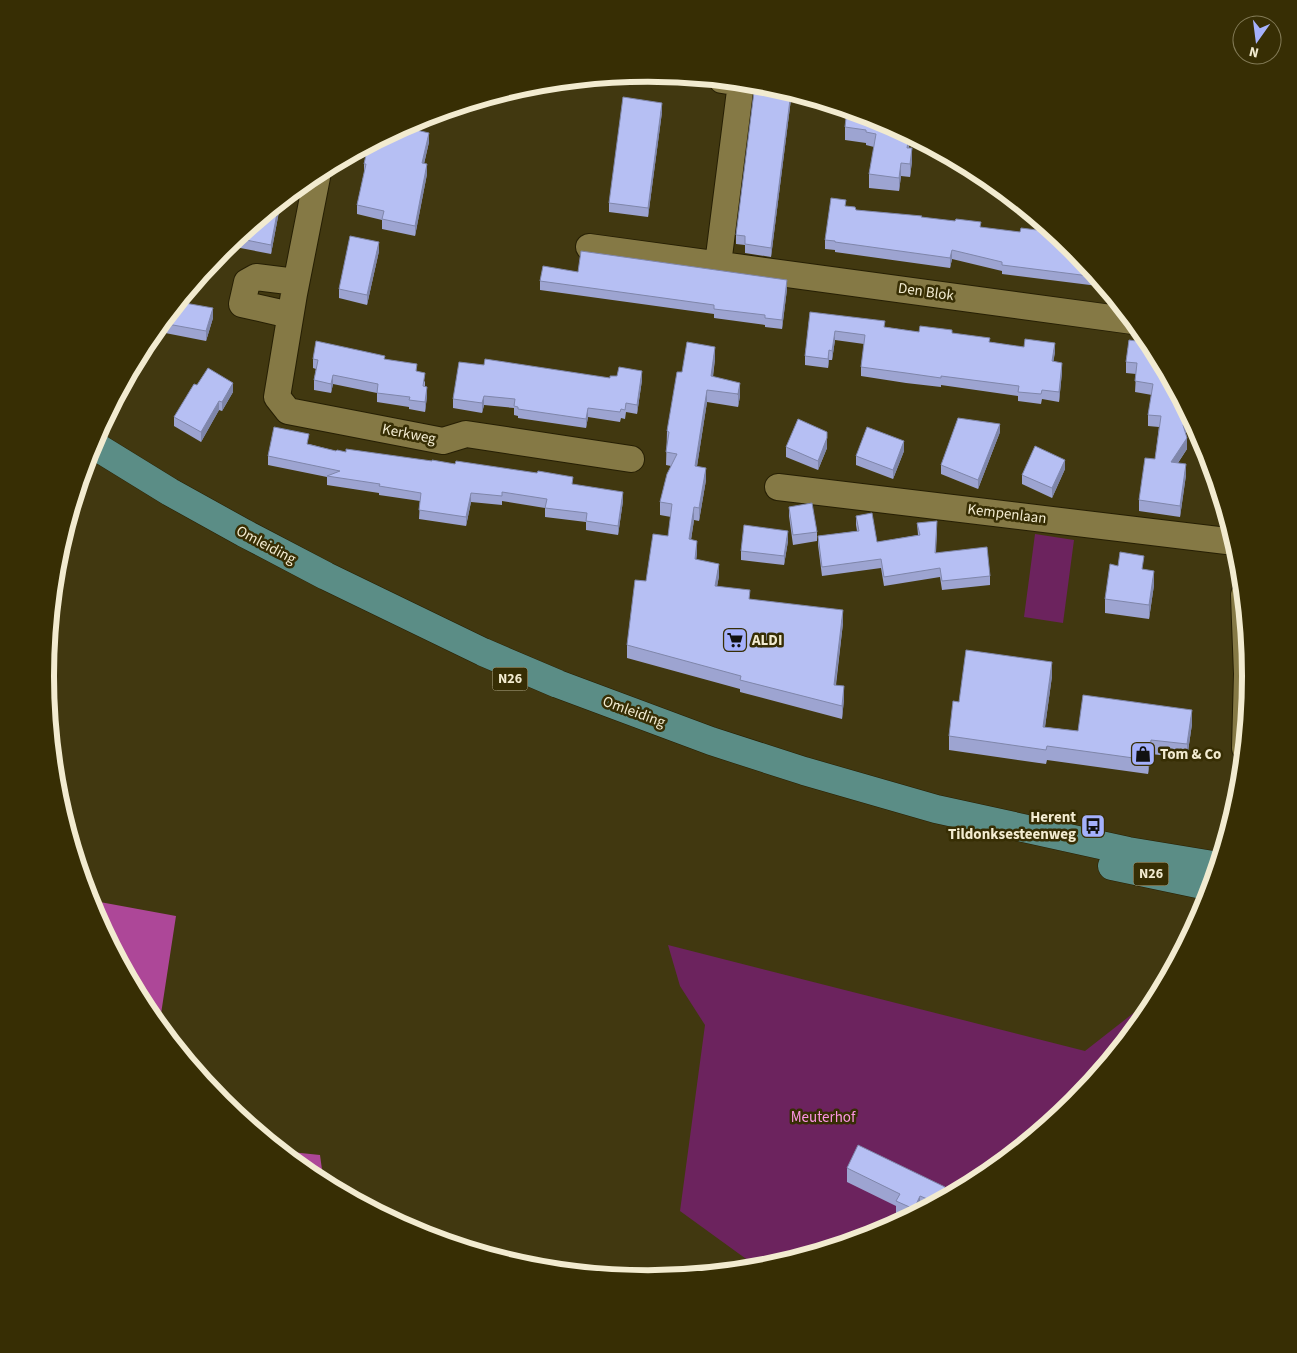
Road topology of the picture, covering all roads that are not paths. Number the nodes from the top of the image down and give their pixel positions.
1 (740, 89) edge
2 (316, 184) edge
3 (589, 248) dead end
4 (718, 264) junction
5 (296, 282) junction
6 (290, 315) junction
7 (1124, 320) edge
8 (99, 448) edge
9 (631, 459) dead end
10 (94, 463) edge
11 (778, 487) dead end
12 (1227, 541) edge
13 (1213, 865) edge
14 (1205, 886) edge

1 - 4 street
2 - 5 street, Kerkweg
3 - 4 street, Den Blok
4 - 7 street, Den Blok
5 - 6 street, Kerkweg
5 - 6 street
6 - 9 street, Kerkweg
8 - 13 main road, Omleiding / N26
10 - 14 main road, Omleiding / N26
11 - 12 street, Kempenlaan

